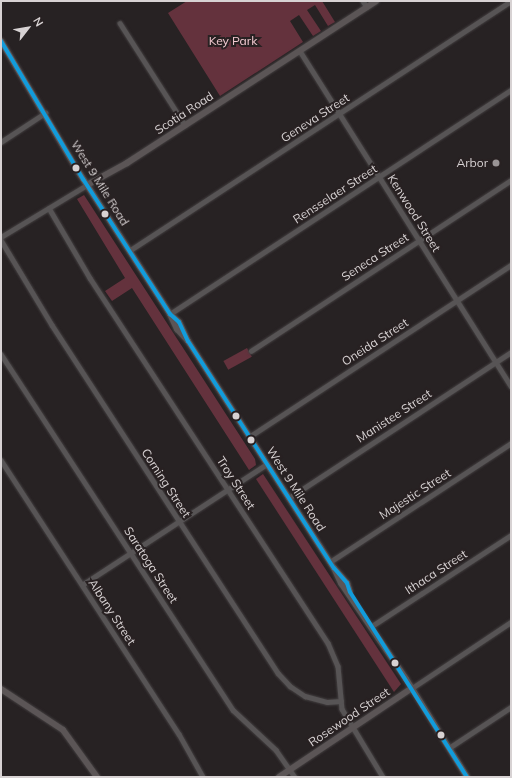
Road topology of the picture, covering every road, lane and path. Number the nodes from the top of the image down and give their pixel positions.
1 (363, 1) edge
2 (376, 1) edge
3 (511, 1) edge
4 (367, 7) junction
5 (120, 23) dead end
6 (1, 41) edge
7 (7, 51) junction
8 (300, 51) junction
9 (1, 54) edge
10 (511, 90) edge
11 (340, 113) junction
12 (45, 114) junction
13 (185, 126) junction
14 (1, 142) edge
15 (379, 177) junction
16 (511, 180) edge
17 (87, 185) junction
18 (49, 208) junction
19 (1, 237) edge
20 (1, 240) edge
21 (419, 240) junction
22 (129, 251) junction
23 (511, 265) edge
24 (457, 300) junction
25 (170, 314) junction
26 (251, 350) dead end
27 (511, 352) edge
28 (1, 354) edge
29 (496, 362) junction
30 (511, 386) edge
31 (249, 436) junction
32 (511, 443) edge
33 (1, 460) edge
34 (267, 464) junction
35 (228, 490) junction
36 (289, 498) junction
37 (180, 522) junction
38 (511, 535) edge
39 (131, 553) junction
40 (332, 565) junction
41 (82, 585) junction
42 (511, 622) edge
43 (372, 626) junction
44 (412, 688) junction
45 (1, 689) edge
46 (341, 702) junction
47 (511, 707) edge
48 (353, 728) junction
49 (449, 748) junction
50 (290, 770) junction
51 (97, 777) edge
52 (203, 777) edge
53 (279, 777) edge
54 (295, 777) edge
55 (383, 777) edge
56 (466, 777) edge

1 - 4 street
2 - 4 main road, Scotia Road
3 - 11 street, Geneva Street
4 - 8 main road, Scotia Road
5 - 13 street
6 - 7 main road, West 9 Mile Road
7 - 9 street
7 - 12 main road, West 9 Mile Road
8 - 11 street, Kenwood Street
8 - 13 main road, Scotia Road
10 - 15 street, Rensselaer Street
11 - 15 street, Kenwood Street
11 - 22 street, Geneva Street
12 - 14 street
12 - 17 main road, West 9 Mile Road
13 - 17 main road, Scotia Road
15 - 21 street, Kenwood Street
15 - 25 street, Rensselaer Street
16 - 21 street, Seneca Street
17 - 18 street, Scotia Road
17 - 22 main road, West 9 Mile Road
18 - 19 street, Scotia Road
18 - 35 street, Troy Street
20 - 37 street, Corning Street
21 - 24 street, Kenwood Street
21 - 26 street, Seneca Street
22 - 25 main road, West 9 Mile Road
23 - 24 street, Oneida Street
24 - 29 street, Kenwood Street
24 - 31 street, Oneida Street
25 - 31 main road, West 9 Mile Road
27 - 29 street, Manistee Street
28 - 39 street, Saratoga Street
29 - 30 street, Kenwood Street
29 - 36 street, Manistee Street
31 - 34 main road, West 9 Mile Road
32 - 40 street, Majestic Street
33 - 41 street, Albany Street
34 - 35 street
34 - 36 main road, West 9 Mile Road
35 - 37 street
35 - 46 street, Troy Street
36 - 40 main road, West 9 Mile Road
37 - 39 street
37 - 46 street, Corning Street
38 - 43 street, Ithaca Street
39 - 41 street
39 - 50 street, Saratoga Street
40 - 43 main road, West 9 Mile Road
41 - 52 street, Albany Street
42 - 44 street, Rosewood Street
43 - 44 main road, West 9 Mile Road
44 - 48 main road, Rosewood Street
44 - 49 main road, West 9 Mile Road
45 - 51 main road
46 - 48 street, Troy Street
47 - 49 street
48 - 50 main road, Rosewood Street
48 - 55 street, Troy Street
49 - 56 main road, West 9 Mile Road
50 - 53 main road, Rosewood Street
50 - 54 street, Saratoga Street

